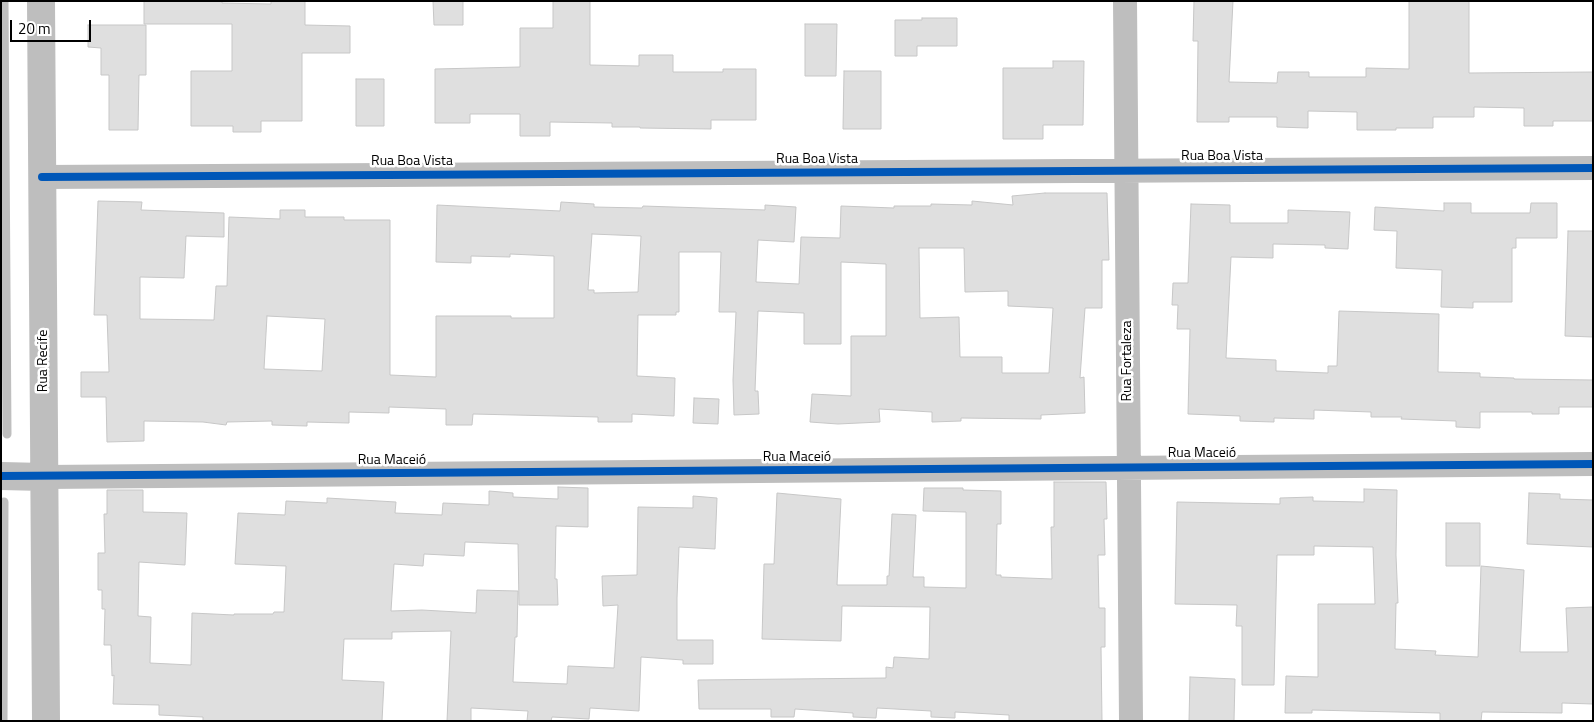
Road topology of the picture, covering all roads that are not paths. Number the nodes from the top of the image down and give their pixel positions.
1 (41, 1) edge
2 (1125, 1) edge
3 (1593, 168) edge
4 (1126, 170) junction
5 (42, 177) junction
6 (1593, 464) edge
7 (1128, 468) junction
8 (1, 476) edge
9 (44, 477) junction
10 (46, 721) edge
11 (1131, 721) edge

1 - 5 street, Rua Recife
2 - 4 street, Rua Fortaleza
3 - 4 street, Rua Boa Vista
4 - 5 street, Rua Boa Vista
4 - 7 street, Rua Fortaleza
5 - 9 street, Rua Recife
6 - 7 street, Rua Maceió
7 - 9 street, Rua Maceió
7 - 11 street, Rua Fortaleza
8 - 9 street, Rua Maceió
9 - 10 street, Rua Recife

